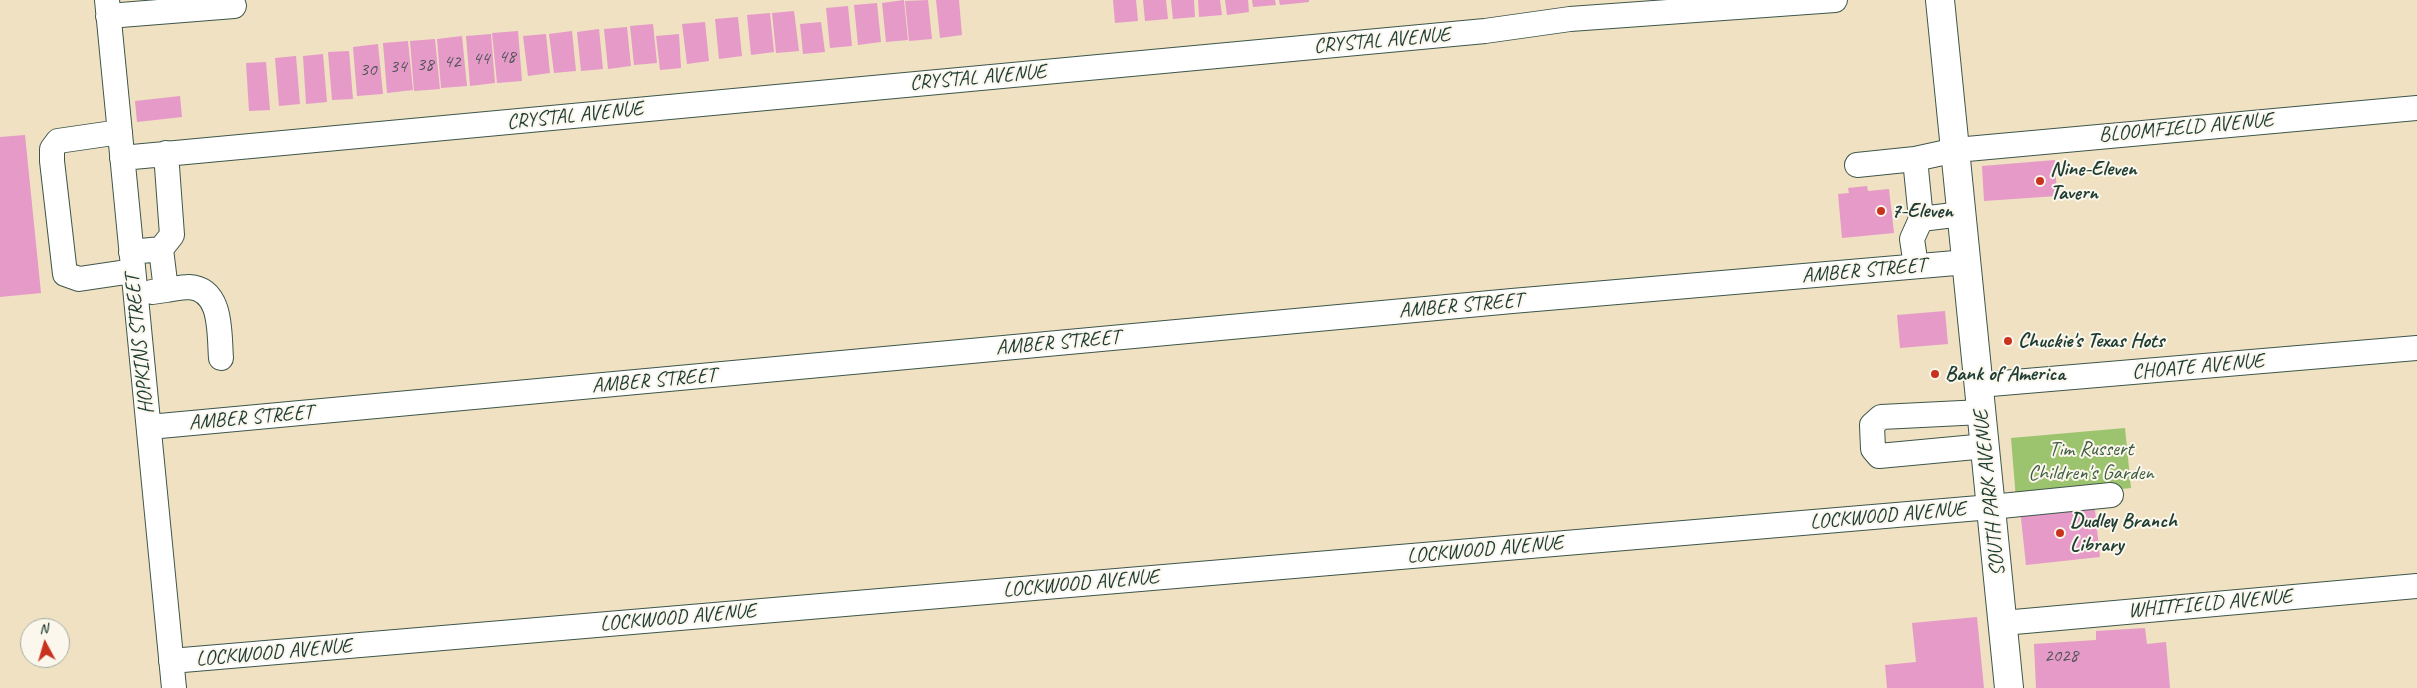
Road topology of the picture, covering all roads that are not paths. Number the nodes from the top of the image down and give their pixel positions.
1 (1835, 0) edge
2 (1940, 0) edge
3 (234, 6) dead end
4 (108, 8) edge
5 (2417, 108) edge
6 (120, 132) junction
7 (1956, 150) junction
8 (166, 153) junction
9 (122, 158) junction
10 (1915, 158) junction
11 (1857, 165) dead end
12 (1962, 214) junction
13 (1921, 219) junction
14 (161, 249) junction
15 (1967, 262) junction
16 (1916, 266) junction
17 (133, 272) junction
18 (166, 290) junction
19 (2417, 348) edge
20 (222, 358) dead end
21 (1979, 385) junction
22 (1982, 412) junction
23 (149, 427) junction
24 (1986, 446) junction
25 (2111, 495) dead end
26 (1992, 507) junction
27 (2417, 586) edge
28 (2003, 623) junction
29 (171, 661) junction
30 (174, 688) edge
31 (2009, 688) edge

1 - 8 street, CRYSTAL AVENUE
2 - 7 main road, SOUTH PARK AVENUE
3 - 4 street
4 - 6 street, HOPKINS STREET
5 - 7 street, BLOOMFIELD AVENUE
6 - 9 street, HOPKINS STREET
6 - 17 street
7 - 10 street, BLOOMFIELD AVENUE
7 - 12 main road, SOUTH PARK AVENUE
8 - 9 street, CRYSTAL AVENUE
8 - 14 street
9 - 17 street, HOPKINS STREET
10 - 11 street, BLOOMFIELD AVENUE
10 - 13 street
12 - 13 street
12 - 15 main road, SOUTH PARK AVENUE
13 - 16 street
14 - 17 street
14 - 18 street
15 - 16 street, AMBER STREET
15 - 21 main road, SOUTH PARK AVENUE
16 - 23 street, AMBER STREET
17 - 18 street
17 - 23 street, HOPKINS STREET
18 - 20 street
19 - 21 street, CHOATE AVENUE
21 - 22 main road, SOUTH PARK AVENUE
22 - 24 main road, SOUTH PARK AVENUE
22 - 24 street
23 - 29 street, HOPKINS STREET
24 - 26 main road, SOUTH PARK AVENUE
25 - 26 street, LOCKWOOD AVENUE
26 - 28 main road, SOUTH PARK AVENUE
26 - 29 street, LOCKWOOD AVENUE
27 - 28 street, WHITFIELD AVENUE
28 - 31 main road, SOUTH PARK AVENUE
29 - 30 street, HOPKINS STREET

